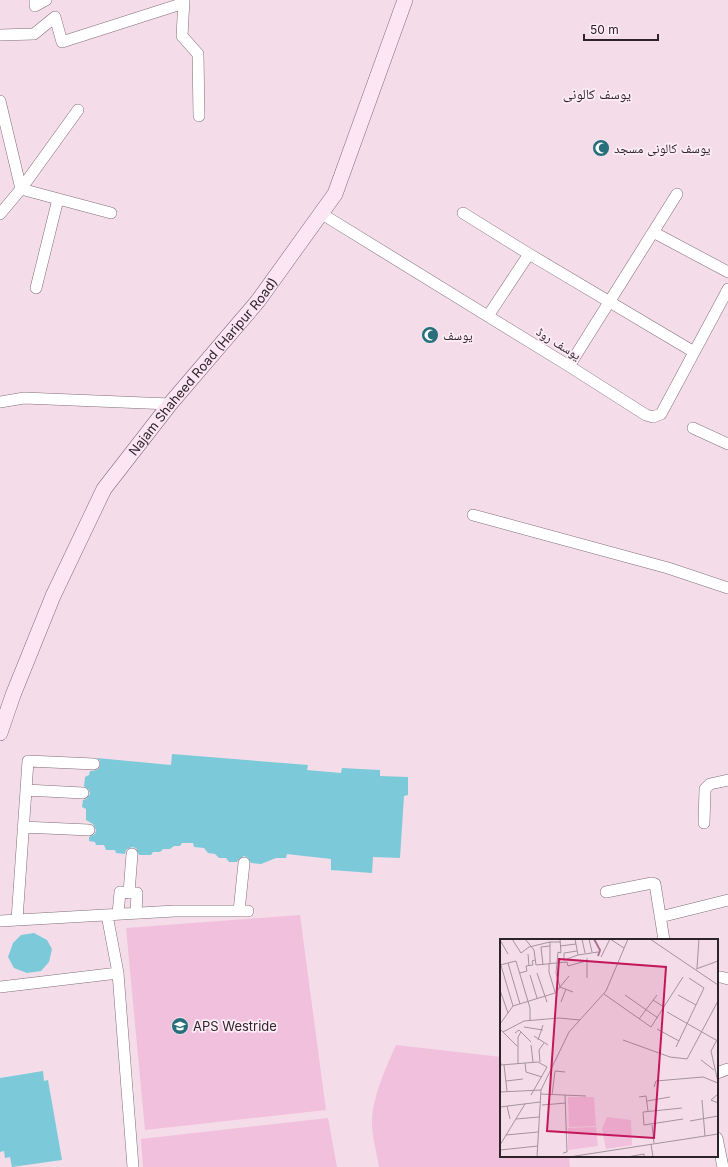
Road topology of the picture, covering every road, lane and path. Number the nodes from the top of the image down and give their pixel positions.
1 (35, 0) edge
2 (46, 0) edge
3 (405, 0) edge
4 (184, 2) edge
5 (0, 35) edge
6 (0, 100) edge
7 (78, 110) dead end
8 (200, 116) dead end
9 (21, 189) junction
10 (677, 194) dead end
11 (58, 199) junction
12 (111, 213) dead end
13 (463, 213) dead end
14 (0, 214) edge
15 (322, 214) junction
16 (653, 232) junction
17 (529, 254) junction
18 (728, 272) edge
19 (36, 288) dead end
20 (728, 289) edge
21 (610, 302) junction
22 (488, 316) junction
23 (694, 352) junction
24 (569, 366) junction
25 (0, 402) edge
26 (170, 404) junction
27 (693, 428) dead end
28 (728, 444) edge
29 (473, 515) dead end
30 (728, 588) edge
31 (0, 733) edge
32 (94, 764) dead end
33 (728, 780) edge
34 (26, 790) junction
35 (84, 793) dead end
36 (704, 823) dead end
37 (23, 827) junction
38 (89, 830) dead end
39 (132, 854) dead end
40 (244, 863) dead end
41 (129, 892) junction
42 (606, 892) dead end
43 (728, 900) edge
44 (136, 913) junction
45 (112, 915) junction
46 (660, 917) junction
47 (17, 920) junction
48 (0, 921) edge
49 (664, 939) edge
50 (118, 973) junction
51 (718, 977) edge
52 (728, 980) edge
53 (0, 987) edge
54 (728, 1069) edge
55 (718, 1073) edge
56 (718, 1143) edge
57 (133, 1167) edge
58 (723, 1167) edge

1 - 2 street
3 - 15 main road, Najam Shaheed Road (Haripur Road)
4 - 5 street
4 - 8 street
6 - 9 street
7 - 9 street
9 - 11 street
9 - 14 street
10 - 16 street
11 - 12 street
11 - 19 street
13 - 17 street
15 - 22 street, یوسف روڈ
15 - 26 main road, Najam Shaheed Road (Haripur Road)
16 - 18 street
16 - 21 street
17 - 21 street
17 - 22 street
20 - 23 street, یوسف روڈ
21 - 23 street
21 - 24 street
22 - 24 street, یوسف روڈ
23 - 24 street, یوسف روڈ
25 - 26 street
26 - 31 main road, Najam Shaheed Road (Haripur Road)
27 - 28 street
29 - 30 street
32 - 34 street
33 - 36 street
34 - 35 street
34 - 37 street
37 - 38 street
37 - 47 street
39 - 41 street
40 - 44 street
41 - 44 street
41 - 45 street
42 - 46 street
43 - 46 street
44 - 45 street
45 - 47 street
45 - 50 street
46 - 49 street
47 - 48 street
50 - 53 street
50 - 57 street
51 - 52 street
54 - 55 street
56 - 58 street

